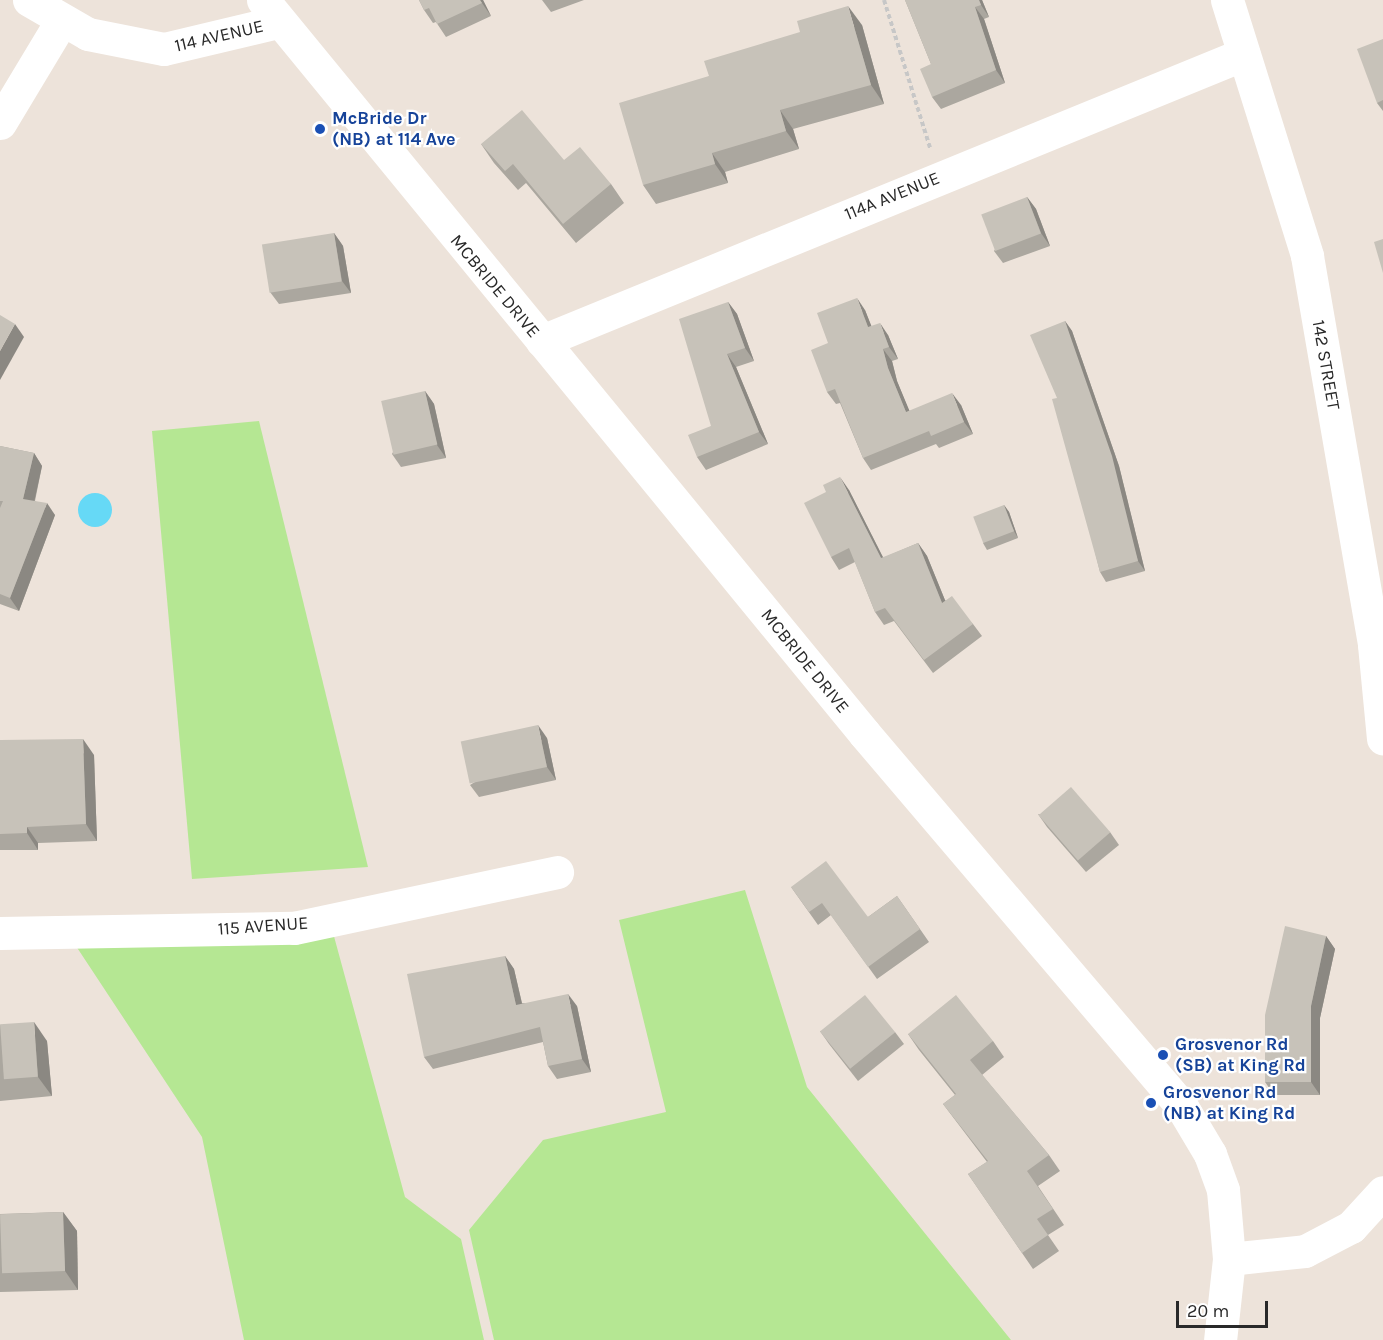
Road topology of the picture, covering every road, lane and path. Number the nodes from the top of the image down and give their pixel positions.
1 (29, 0) edge
2 (884, 0) edge
3 (1227, 0) edge
4 (270, 11) edge
5 (60, 23) junction
6 (1244, 54) junction
7 (0, 123) edge
8 (931, 153) dead end
9 (542, 341) junction
10 (1383, 739) edge
11 (557, 872) dead end
12 (0, 933) edge
13 (1383, 1192) edge
14 (1230, 1259) junction
15 (1220, 1340) edge

1 - 5 street, 114 AVENUE
2 - 8 path
3 - 6 street, 142 STREET
4 - 5 street, 114 AVENUE
4 - 9 street, MCBRIDE DRIVE
5 - 7 street
6 - 9 street, 114A AVENUE
6 - 10 street, 142 STREET
9 - 14 street, MCBRIDE DRIVE
11 - 12 street, 115 AVENUE
13 - 14 street
14 - 15 street, MCBRIDE DRIVE

